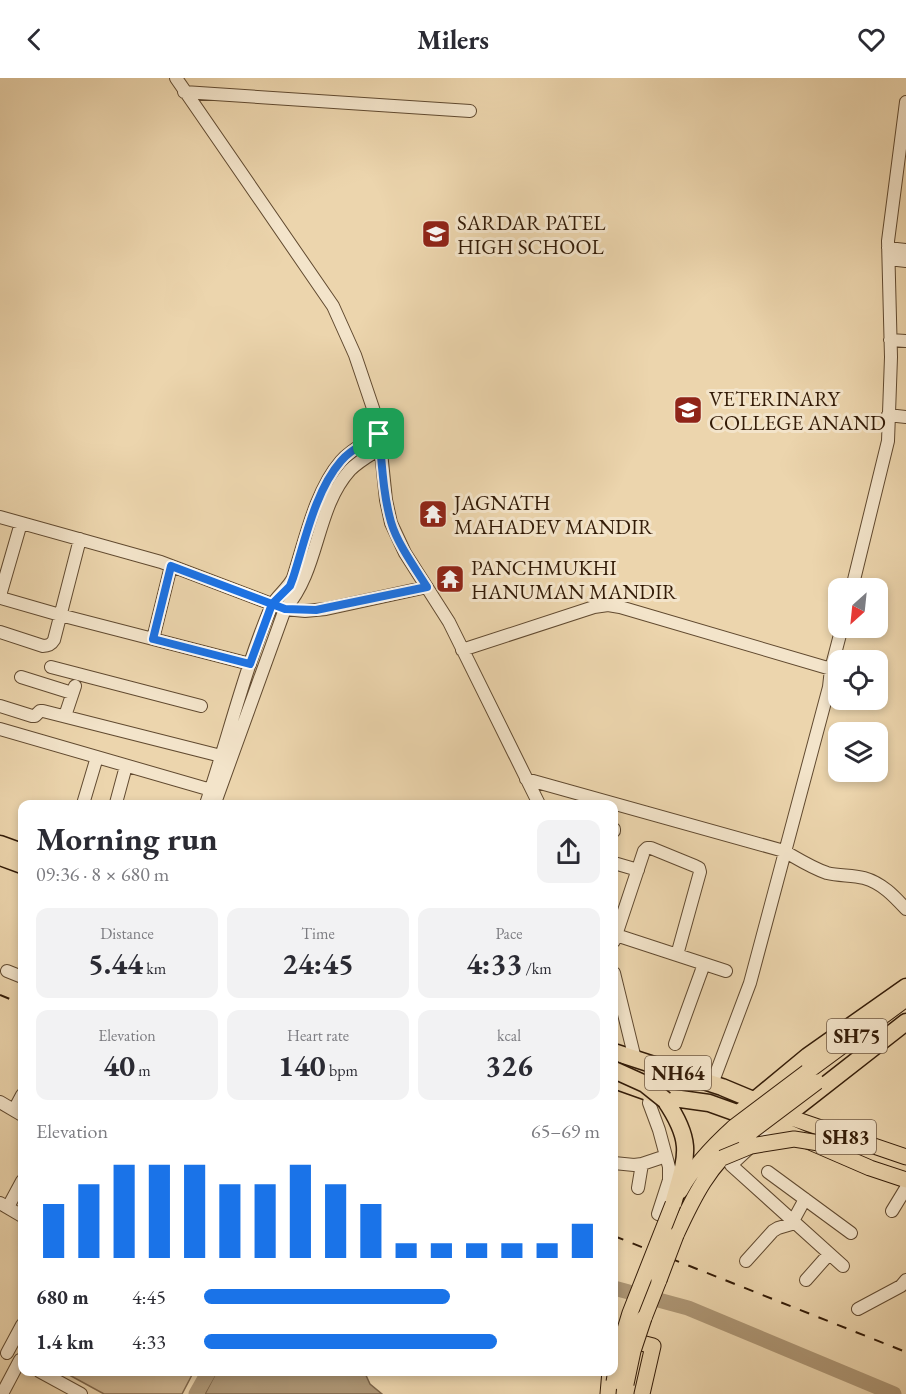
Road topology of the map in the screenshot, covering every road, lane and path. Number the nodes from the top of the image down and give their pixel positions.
1 (176, 78) edge
2 (184, 92) junction
3 (906, 102) edge
4 (470, 111) dead end
5 (906, 250) edge
6 (888, 254) junction
7 (906, 261) edge
8 (890, 340) junction
9 (906, 341) edge
10 (888, 415) junction
11 (906, 417) edge
12 (379, 434) junction
13 (381, 448) junction
14 (0, 517) edge
15 (21, 523) junction
16 (80, 539) junction
17 (171, 566) junction
18 (854, 578) edge
19 (427, 587) junction
20 (272, 604) junction
21 (285, 609) junction
22 (60, 615) junction
23 (0, 633) edge
24 (153, 639) junction
25 (462, 650) junction
26 (250, 664) junction
27 (51, 668) dead end
28 (828, 668) edge
29 (78, 675) junction
30 (21, 677) dead end
31 (828, 691) edge
32 (72, 693) junction
33 (0, 706) edge
34 (201, 706) dead end
35 (65, 716) junction
36 (0, 729) edge
37 (97, 757) junction
38 (226, 757) junction
39 (126, 766) junction
40 (526, 779) junction
41 (215, 796) edge
42 (84, 800) edge
43 (117, 800) edge
44 (537, 800) edge
45 (601, 800) edge
46 (618, 805) edge
47 (0, 844) edge
48 (18, 851) edge
49 (784, 851) junction
50 (0, 857) edge
51 (18, 864) edge
52 (618, 864) edge
53 (638, 870) junction
54 (906, 909) edge
55 (618, 929) edge
56 (618, 939) edge
57 (677, 955) junction
58 (704, 964) junction
59 (7, 971) dead end
60 (726, 971) dead end
61 (18, 975) edge
62 (906, 987) edge
63 (618, 989) edge
64 (906, 999) edge
65 (906, 1014) edge
66 (906, 1022) edge
67 (675, 1044) dead end
68 (618, 1053) edge
69 (635, 1059) junction
70 (662, 1068) junction
71 (618, 1072) edge
72 (812, 1077) junction
73 (618, 1081) edge
74 (712, 1084) junction
75 (651, 1093) junction
76 (754, 1100) junction
77 (0, 1102) edge
78 (18, 1113) edge
79 (738, 1114) junction
80 (780, 1121) junction
81 (666, 1156) junction
82 (906, 1157) edge
83 (722, 1158) junction
84 (618, 1163) edge
85 (642, 1164) junction
86 (906, 1171) edge
87 (768, 1172) dead end
88 (906, 1180) edge
89 (18, 1187) edge
90 (638, 1188) dead end
91 (906, 1188) edge
92 (805, 1199) junction
93 (673, 1204) junction
94 (4, 1205) edge
95 (892, 1211) dead end
96 (18, 1214) edge
97 (658, 1214) dead end
98 (794, 1222) junction
99 (851, 1233) dead end
100 (830, 1254) junction
101 (746, 1261) dead end
102 (843, 1266) dead end
103 (806, 1280) dead end
104 (906, 1280) edge
105 (858, 1309) dead end
106 (18, 1330) edge
107 (618, 1337) edge
108 (3, 1351) edge
109 (18, 1359) edge
110 (18, 1366) edge
111 (618, 1366) edge
112 (48, 1376) edge
113 (616, 1387) edge
114 (2, 1394) edge
115 (81, 1394) edge
116 (642, 1394) edge

1 - 2 street
2 - 4 street
2 - 12 street
3 - 6 street
5 - 6 street
6 - 7 street
6 - 8 street
8 - 9 street
8 - 10 street
10 - 11 street
10 - 18 street
12 - 13 street
12 - 20 street
13 - 19 street
13 - 21 street
14 - 15 street
15 - 16 street
15 - 22 street
16 - 17 street
16 - 22 street
17 - 20 street
17 - 24 street
19 - 21 street
19 - 25 street
20 - 21 street
20 - 26 street
21 - 38 street
22 - 23 street
22 - 24 street
24 - 26 street
25 - 28 street
25 - 40 street
26 - 38 street
27 - 29 street
29 - 32 street
29 - 34 street
30 - 32 street
31 - 49 street
32 - 35 street
33 - 35 street
35 - 38 street
36 - 37 street
37 - 39 street
37 - 42 street
38 - 41 street
39 - 41 street
39 - 43 street
40 - 44 street
40 - 45 street
46 - 49 street
47 - 48 highway
49 - 54 street
49 - 74 street
50 - 51 highway
52 - 53 street
53 - 55 street
53 - 57 street
56 - 57 street
57 - 58 street
58 - 60 street
58 - 67 street
59 - 61 street
62 - 76 highway
63 - 69 street
64 - 72 main road, SH75
65 - 72 main road, SH75
66 - 80 highway
68 - 69 highway, NH64
69 - 70 highway, NH64
70 - 74 highway, NH64
70 - 75 street
71 - 93 highway, bridge
72 - 83 main road, SH75, bridge
72 - 93 main road, SH75, bridge
73 - 75 highway, NH64
74 - 76 highway, NH64
75 - 79 highway, NH64
75 - 81 street
76 - 79 highway
76 - 80 highway, NH64
77 - 78 street
79 - 80 highway, NH64
80 - 82 main road, SH83
80 - 88 main road, SH83
80 - 98 street
81 - 85 street
81 - 97 street
83 - 86 main road, bridge
83 - 113 main road, SH75, bridge
84 - 85 street
85 - 90 street
87 - 92 street
89 - 94 street
91 - 95 street
92 - 98 street
92 - 99 street
93 - 111 main road, SH75, bridge
94 - 96 street
98 - 100 street
98 - 101 street
100 - 102 street
100 - 103 street
104 - 105 street
106 - 108 street
107 - 116 main road
108 - 109 street
110 - 114 street
112 - 115 street

